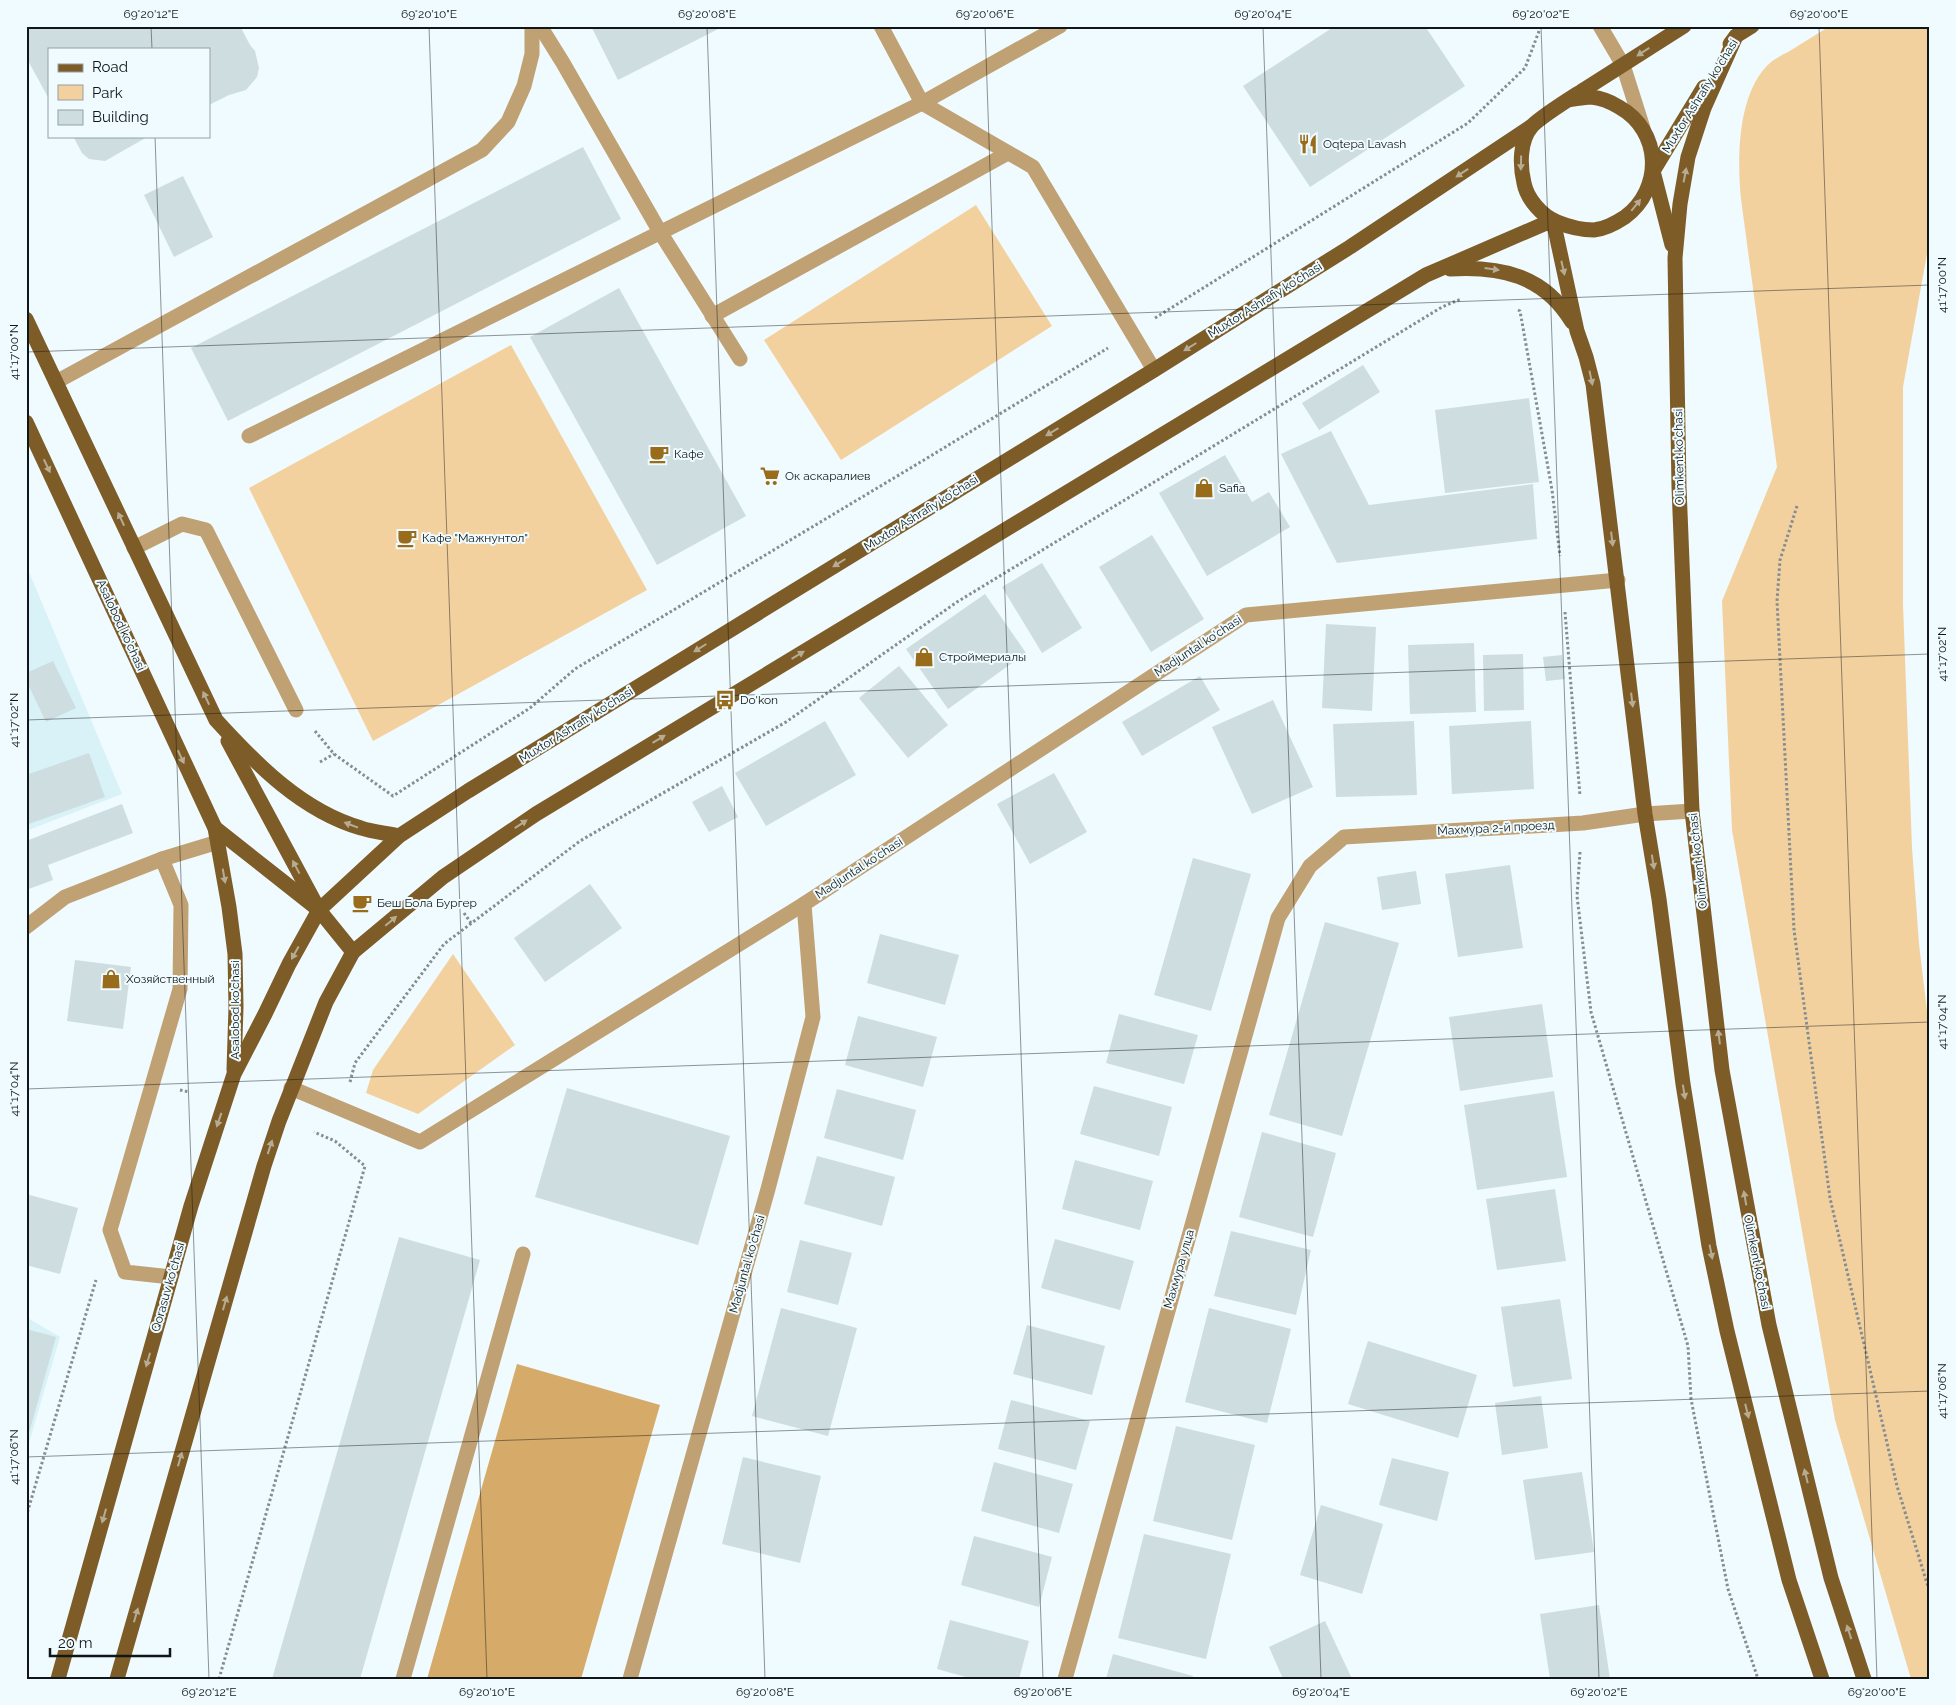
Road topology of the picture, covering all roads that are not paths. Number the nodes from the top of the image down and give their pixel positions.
1 (532, 26) edge
2 (540, 26) edge
3 (881, 26) edge
4 (1060, 26) edge
5 (1600, 26) edge
6 (1684, 26) edge
7 (1752, 26) edge
8 (1736, 36) junction
9 (1623, 66) junction
10 (1568, 100) junction
11 (922, 102) junction
12 (1532, 126) junction
13 (1643, 128) junction
14 (1008, 153) junction
15 (1653, 170) junction
16 (1552, 220) junction
17 (660, 232) junction
18 (1675, 258) junction
19 (1426, 275) junction
20 (712, 316) junction
21 (26, 319) edge
22 (1577, 331) junction
23 (740, 359) dead end
24 (1154, 370) junction
25 (56, 382) junction
26 (26, 422) edge
27 (249, 436) dead end
28 (134, 548) junction
29 (1618, 580) junction
30 (296, 710) road end
31 (216, 720) junction
32 (1692, 811) junction
33 (1645, 814) junction
34 (216, 835) junction
35 (399, 836) junction
36 (162, 859) junction
37 (1310, 866) joint
38 (804, 904) junction
39 (319, 910) junction
40 (26, 927) edge
41 (353, 952) junction
42 (234, 1074) junction
43 (291, 1088) junction
44 (523, 1254) dead end
45 (171, 1277) junction
46 (58, 1679) edge
47 (118, 1679) edge
48 (403, 1679) edge
49 (630, 1679) edge
50 (1064, 1679) edge
51 (1822, 1679) edge
52 (1864, 1679) edge

1 - 25 street
2 - 17 street
3 - 11 street
4 - 11 street
5 - 9 street
6 -> 9 main road
7 - 8 main road, Muxtor Ashrafiy ko'chasi
8 - 15 main road, Muxtor Ashrafiy ko'chasi
18 -> 8 main road, Olimkent ko'chasi
9 - 10 main road
9 - 13 street
10 - 12 main road
10 - 13 main road
11 - 14 street
11 - 17 street
12 -> 16 main road
12 -> 24 main road, Muxtor Ashrafiy ko'chasi
13 - 15 main road
14 - 20 street
14 - 24 street
16 -> 15 main road
15 - 18 main road
16 - 19 main road
16 -> 22 main road
17 - 20 street
17 - 27 street
18 - 32 main road, Olimkent ko'chasi
19 -> 22 main road
41 -> 19 main road
20 - 23 street
21 - 25 main road, Asalobod ko'chasi
22 -> 29 main road
24 -> 35 main road, Muxtor Ashrafiy ko'chasi
28 -> 25 main road, Asalobod ko'chasi
26 -> 34 main road, Asalobod ko'chasi
28 - 30 street
31 -> 28 main road, Asalobod ko'chasi
29 -> 33 main road
29 - 38 street, Madjuntal ko'chasi
35 -> 31 main road, Asalobod ko'chasi
39 -> 31 main road, Asalobod ko'chasi
32 - 33 street, Махмура 2-й проезд
52 -> 32 main road, Olimkent ko'chasi
33 - 37 street, Махмура 2-й проезд
33 -> 51 main road
34 - 36 street
34 - 39 main road, Asalobod ko'chasi
34 -> 42 main road, Asalobod ko'chasi
35 - 39 main road, Muxtor Ashrafiy ko'chasi
36 - 40 street
36 - 45 street
37 - 50 street, Махмура улца
38 - 43 street
38 - 49 street, Madjuntal ko'chasi
39 - 41 main road, Asalobod ko'chasi
39 -> 42 main road, Qorasuv ko'chasi
41 - 43 main road
42 -> 45 main road, Qorasuv ko'chasi
47 -> 43 main road
44 - 48 street
45 -> 46 main road, Qorasuv ko'chasi

